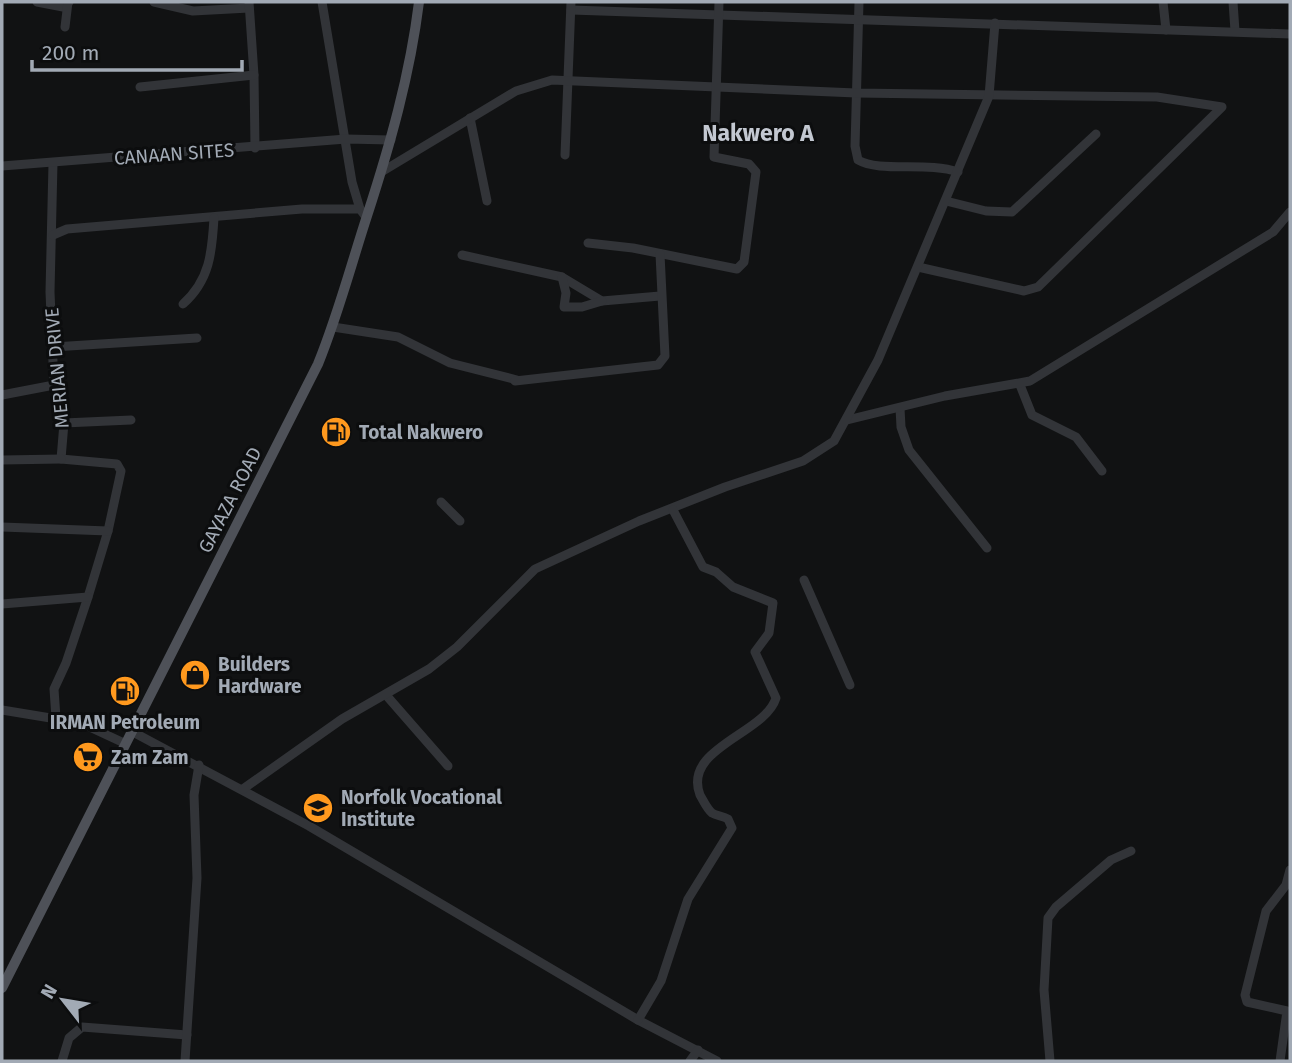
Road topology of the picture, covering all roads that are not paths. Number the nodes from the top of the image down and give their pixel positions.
1 (37, 2) edge
2 (68, 2) edge
3 (154, 2) edge
4 (322, 2) edge
5 (419, 2) edge
6 (719, 2) edge
7 (859, 2) edge
8 (1163, 2) edge
9 (1233, 2) edge
10 (249, 5) edge
11 (571, 6) edge
12 (719, 15) junction
13 (858, 19) junction
14 (995, 23) junction
15 (65, 27) dead end
16 (1166, 30) junction
17 (1235, 31) junction
18 (1290, 34) edge
19 (254, 75) junction
20 (568, 81) junction
21 (140, 87) dead end
22 (718, 89) junction
23 (856, 93) junction
24 (989, 96) junction
25 (470, 118) junction
26 (1096, 134) dead end
27 (345, 139) junction
28 (391, 140) junction
29 (255, 148) junction
30 (565, 155) dead end
31 (53, 163) junction
32 (2, 166) edge
33 (383, 171) junction
34 (958, 172) junction
35 (487, 201) dead end
36 (946, 201) junction
37 (1290, 212) edge
38 (363, 213) junction
39 (214, 218) junction
40 (53, 235) junction
41 (588, 243) dead end
42 (660, 254) junction
43 (462, 255) dead end
44 (918, 267) junction
45 (562, 278) junction
46 (660, 296) junction
47 (601, 301) junction
48 (183, 304) dead end
49 (333, 327) junction
50 (197, 338) dead end
51 (53, 347) junction
52 (54, 385) junction
53 (1020, 385) junction
54 (2, 394) edge
55 (900, 408) junction
56 (131, 420) dead end
57 (846, 421) junction
58 (65, 423) junction
59 (61, 459) junction
60 (2, 460) edge
61 (1102, 471) dead end
62 (441, 502) dead end
63 (673, 510) junction
64 (460, 521) dead end
65 (2, 527) edge
66 (108, 531) junction
67 (987, 548) dead end
68 (804, 580) dead end
69 (88, 597) junction
70 (2, 604) edge
71 (850, 684) dead end
72 (386, 695) junction
73 (2, 710) edge
74 (56, 718) junction
75 (131, 730) junction
76 (124, 743) junction
77 (199, 765) junction
78 (448, 766) dead end
79 (243, 789) junction
80 (1131, 851) dead end
81 (1290, 870) edge
82 (2, 988) edge
83 (638, 1020) junction
84 (187, 1035) junction
85 (698, 1050) junction
86 (62, 1061) edge
87 (185, 1061) edge
88 (691, 1061) edge
89 (717, 1061) edge
90 (1050, 1061) edge
91 (1280, 1061) edge

1 - 2 street
2 - 15 street
3 - 10 street
4 - 27 street
5 - 28 main road, GAYAZA ROAD
6 - 12 street
7 - 13 street
8 - 16 street
9 - 17 street
10 - 19 street
11 - 12 street
11 - 20 street
12 - 13 street
12 - 22 street
13 - 14 street
13 - 23 street
14 - 16 street
14 - 24 street
16 - 17 street
17 - 18 street
19 - 21 street
19 - 29 street
20 - 22 street
20 - 25 street
20 - 30 street
22 - 23 street
22 - 42 street
23 - 24 street
23 - 34 street
24 - 34 street
24 - 44 street
25 - 33 street
25 - 35 street
26 - 36 street
27 - 28 street, CANAAN SITES
27 - 29 street, CANAAN SITES
27 - 38 street
28 - 33 main road, GAYAZA ROAD
29 - 31 street, CANAAN SITES
31 - 32 street, CANAAN SITES
31 - 40 street, MERIAN DRIVE
33 - 38 main road, GAYAZA ROAD
34 - 36 street
36 - 44 street
37 - 53 street
38 - 39 street
38 - 49 main road, GAYAZA ROAD
39 - 40 street
39 - 48 street
40 - 51 street, MERIAN DRIVE
41 - 42 street
42 - 46 street
43 - 45 street
44 - 57 street
45 - 47 street
45 - 47 street
46 - 47 street
46 - 49 street
49 - 75 main road, GAYAZA ROAD
50 - 51 street
51 - 52 street, MERIAN DRIVE
52 - 54 street
52 - 58 street, MERIAN DRIVE
53 - 55 street
53 - 61 street
55 - 57 street
55 - 67 street
56 - 58 street
57 - 63 street
58 - 59 street, MERIAN DRIVE
59 - 60 street
59 - 66 street
62 - 64 street
63 - 72 street
63 - 83 street
65 - 66 street
66 - 69 street
68 - 71 street
69 - 70 street
69 - 74 street
72 - 78 street
72 - 79 street
73 - 74 street
74 - 76 street
75 - 76 main road, GAYAZA ROAD
75 - 77 street
76 - 82 main road, GAYAZA ROAD
77 - 79 street
77 - 84 street
79 - 83 street
80 - 90 street
81 - 91 street
83 - 85 street
84 - 86 street
84 - 87 street
85 - 88 street
85 - 89 street

